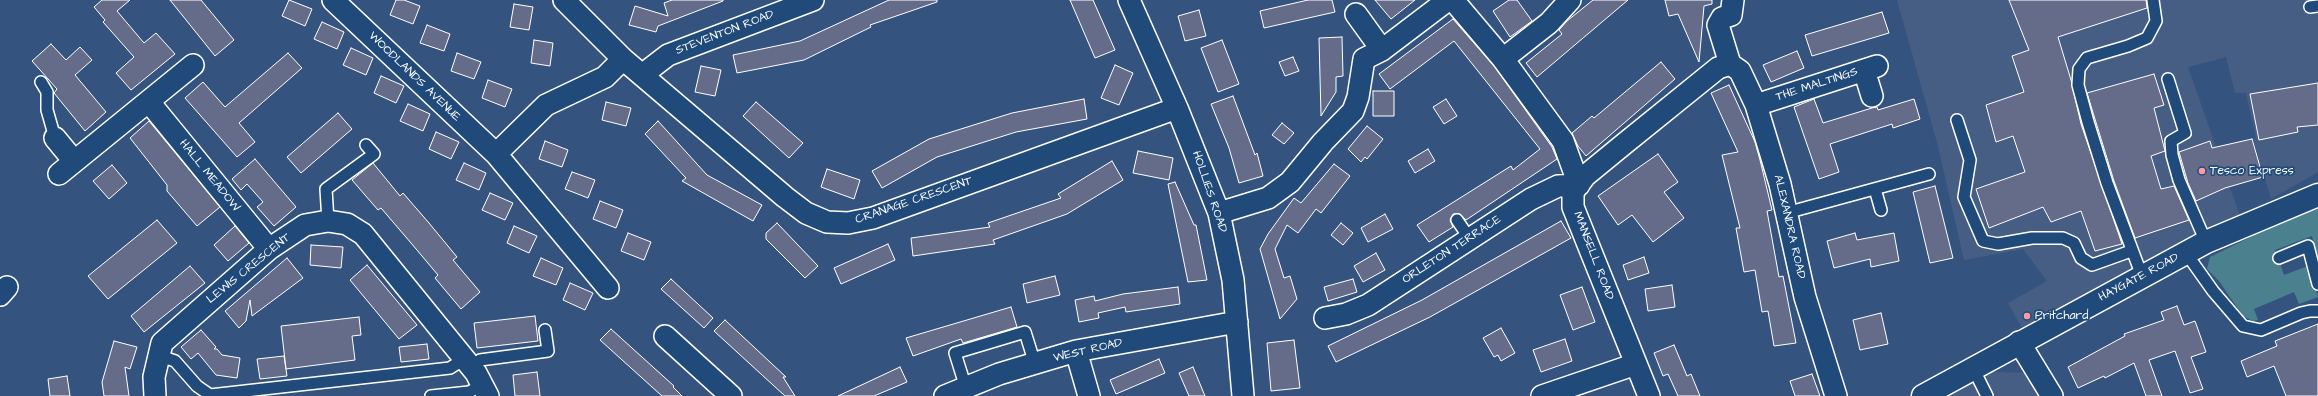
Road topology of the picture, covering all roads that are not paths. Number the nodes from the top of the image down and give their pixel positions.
1 (333, 0) edge
2 (564, 0) edge
3 (813, 0) edge
4 (1129, 0) edge
5 (1448, 0) edge
6 (1453, 0) edge
7 (1570, 0) edge
8 (2153, 0) edge
9 (1356, 7) edge
10 (1732, 8) edge
11 (1382, 50) junction
12 (623, 60) junction
13 (1503, 60) junction
14 (1730, 64) junction
15 (193, 65) dead end
16 (642, 75) junction
17 (2168, 79) dead end
18 (41, 82) dead end
19 (1872, 96) dead end
20 (149, 102) junction
21 (1756, 105) junction
22 (1177, 108) junction
23 (1957, 120) dead end
24 (55, 138) joint
25 (366, 145) dead end
26 (496, 154) junction
27 (1929, 174) dead end
28 (1576, 188) junction
29 (1875, 189) junction
30 (2317, 196) edge
31 (1881, 210) dead end
32 (1786, 212) junction
33 (1219, 213) junction
34 (1457, 220) dead end
35 (328, 221) junction
36 (1470, 239) junction
37 (2206, 242) junction
38 (269, 249) junction
39 (2131, 251) junction
40 (2186, 254) junction
41 (2279, 258) dead end
42 (2142, 276) junction
43 (2318, 284) edge
44 (608, 288) dead end
45 (2318, 310) edge
46 (1325, 318) dead end
47 (1237, 322) junction
48 (545, 330) dead end
49 (665, 336) dead end
50 (2019, 342) junction
51 (1076, 351) junction
52 (157, 355) junction
53 (467, 363) junction
54 (1035, 364) junction
55 (1636, 364) junction
56 (1973, 368) junction
57 (966, 388) junction
58 (485, 391) edge
59 (155, 396) edge
60 (431, 396) edge
61 (731, 396) edge
62 (945, 396) edge
63 (1089, 396) edge
64 (1243, 396) edge
65 (1542, 396) edge
66 (1649, 396) edge
67 (1836, 396) edge
68 (1922, 396) edge
69 (1986, 396) edge
70 (2052, 396) edge

1 - 26 street, WOODLANDS AVENUE
2 - 12 street, CRANAGE CRESCENT
3 - 16 street, STEVENTON ROAD
4 - 22 street, HOLLIES ROAD
5 - 11 street
6 - 13 street, MANSELL ROAD
7 - 13 street
8 - 39 lane
9 - 11 street
10 - 14 street
11 - 33 street
12 - 16 street, CRANAGE CRESCENT
12 - 26 street
13 - 28 street, MANSELL ROAD
14 - 21 street, ALEXANDRA ROAD
14 - 28 street
15 - 20 street
16 - 22 street, CRANAGE CRESCENT
17 - 37 lane
18 - 24 lane
19 - 21 street, THE MALTINGS
20 - 24 street
20 - 38 street, HALL MEADOW
21 - 32 street, ALEXANDRA ROAD
22 - 33 street, HOLLIES ROAD
23 - 39 lane
25 - 35 lane
26 - 44 street, WOODLANDS AVENUE
27 - 29 lane
28 - 36 street, ORLETON TERRACE
28 - 55 street, MANSELL ROAD
29 - 31 lane
29 - 32 lane
30 - 37 street, HAYGATE ROAD
32 - 67 street, ALEXANDRA ROAD
33 - 47 street, HOLLIES ROAD
34 - 36 lane
35 - 38 street, LEWIS CRESCENT
35 - 53 street, LEWIS CRESCENT
36 - 46 street, ORLETON TERRACE
37 - 40 street, HAYGATE ROAD
38 - 52 street, LEWIS CRESCENT
39 - 42 lane
40 - 42 street, HAYGATE ROAD
40 - 45 lane
41 - 43 lane
42 - 50 street, HAYGATE ROAD
47 - 51 street, WEST ROAD
47 - 64 street, HOLLIES ROAD
48 - 53 lane
49 - 61 street
50 - 56 street, HAYGATE ROAD
50 - 70 street
51 - 54 street, WEST ROAD
51 - 63 street
52 - 53 lane
52 - 59 street, LEWIS CRESCENT
53 - 58 street, LEWIS CRESCENT
54 - 57 street, WEST ROAD
54 - 57 lane
55 - 65 street
55 - 66 street, MANSELL ROAD
56 - 68 street, HAYGATE ROAD
56 - 69 lane
57 - 62 street, WEST ROAD
58 - 60 lane

